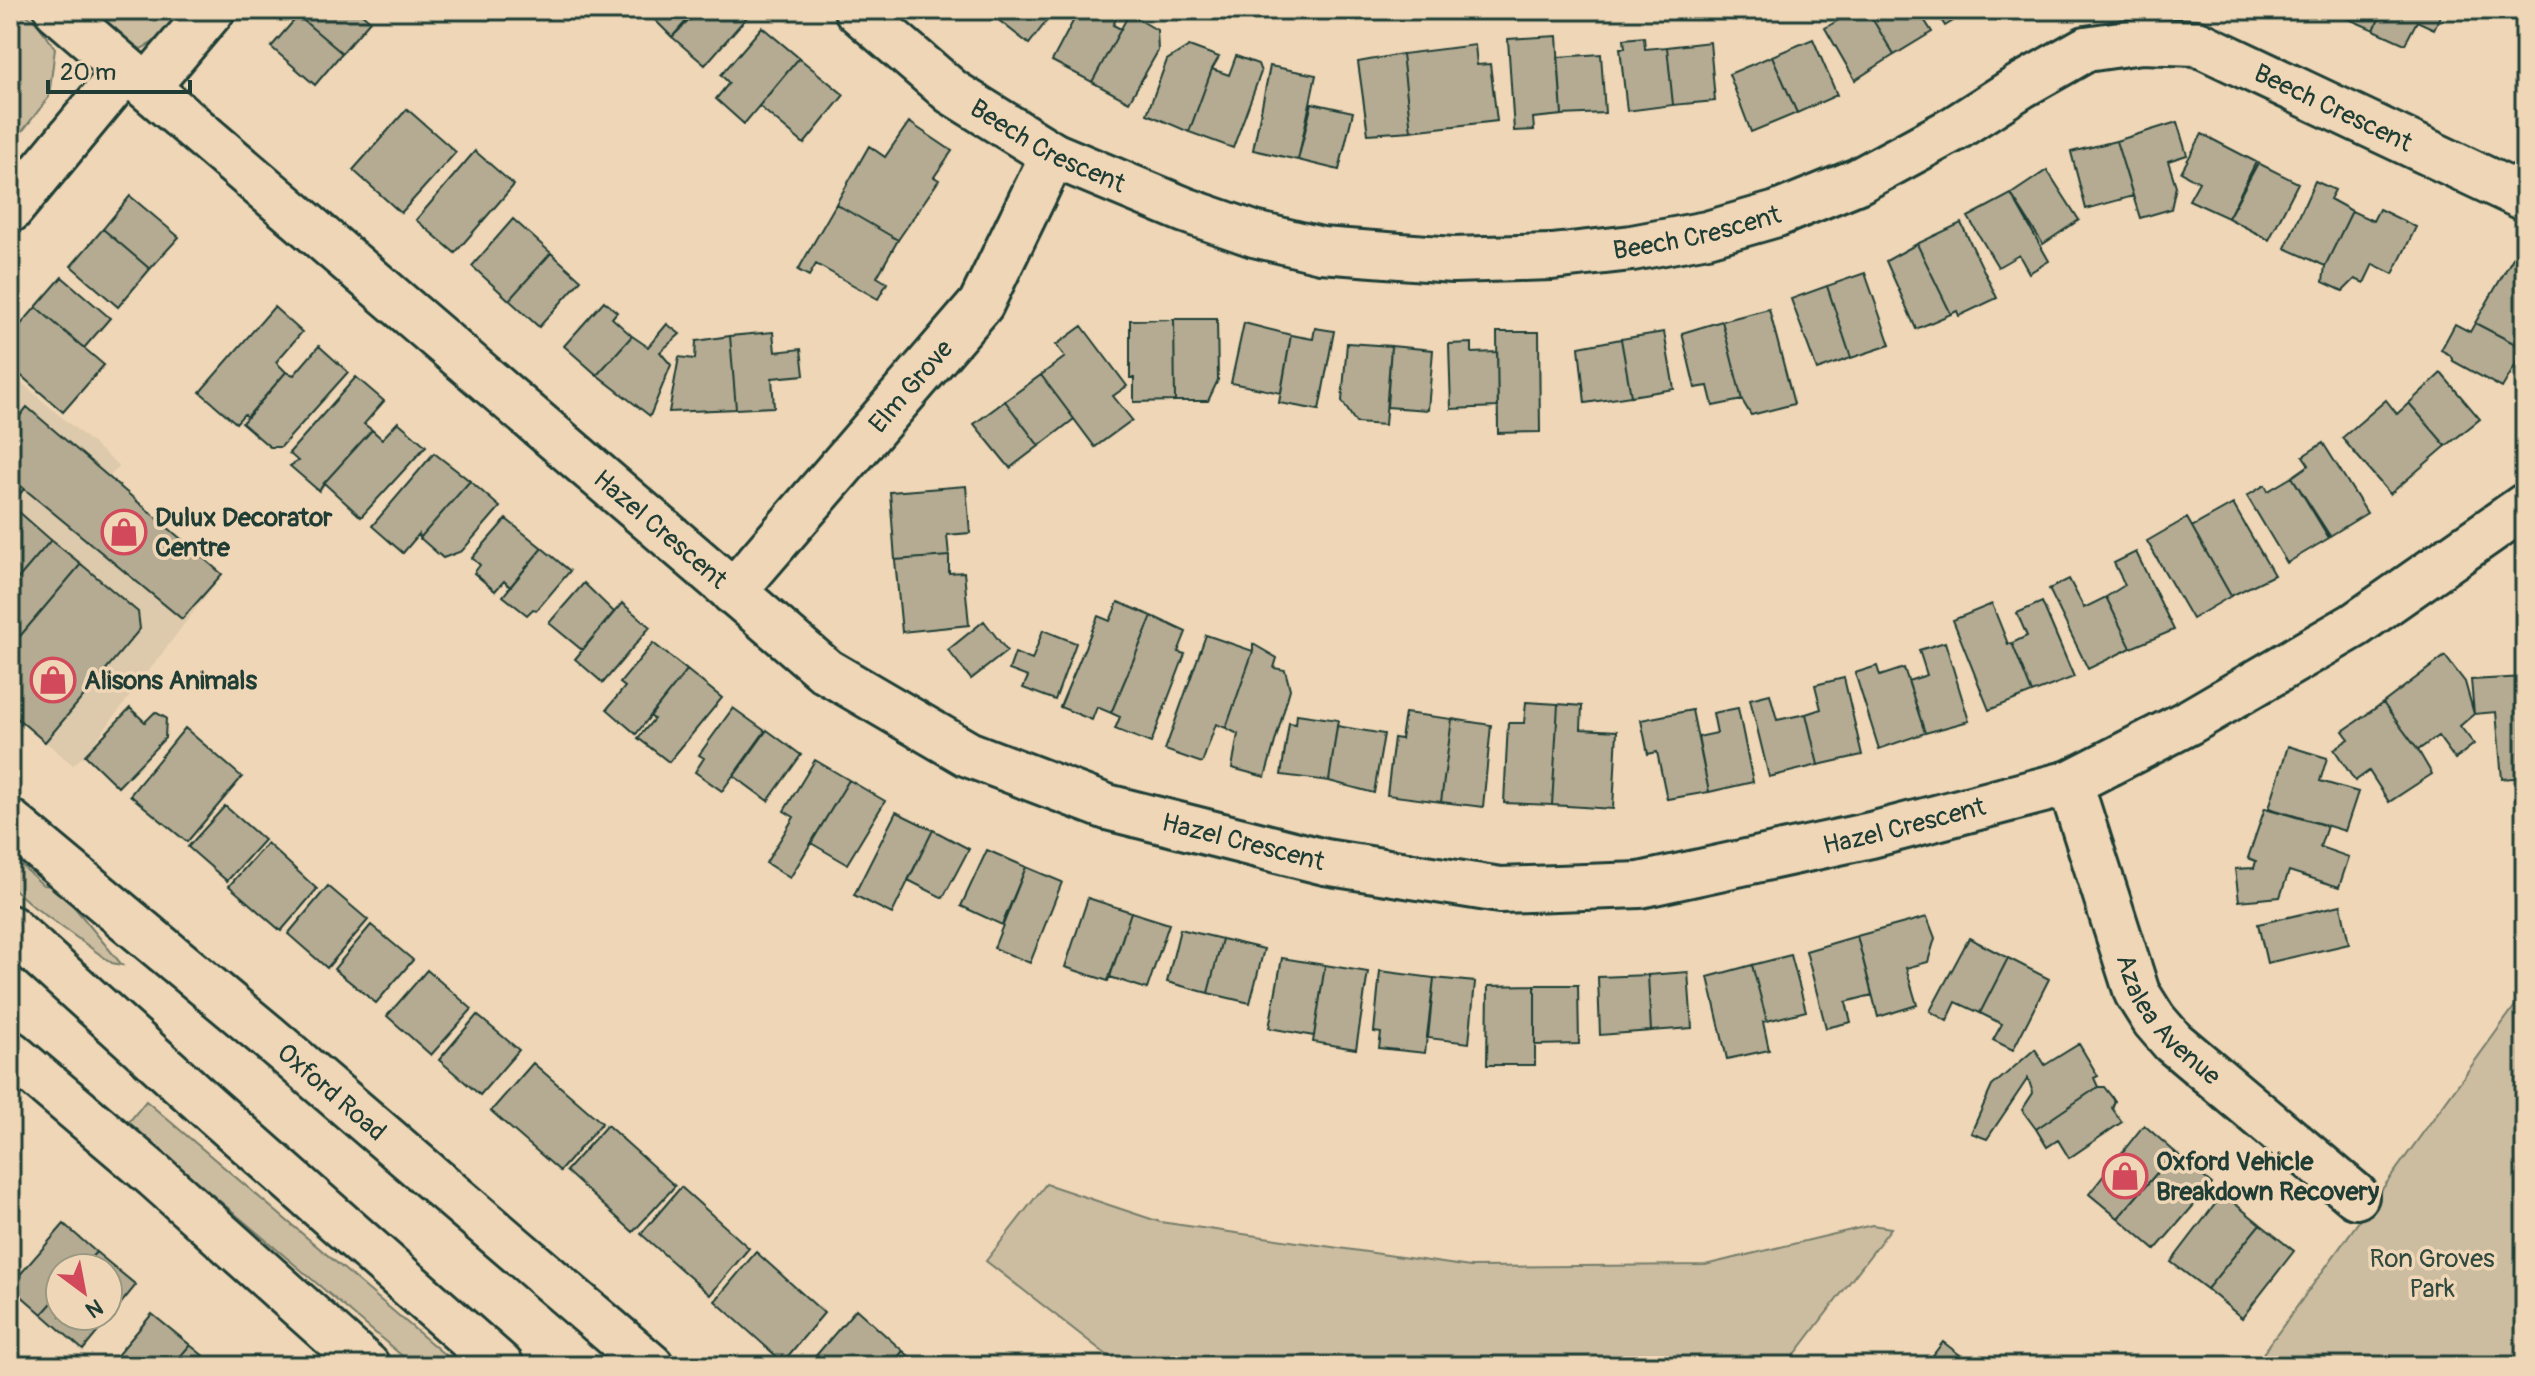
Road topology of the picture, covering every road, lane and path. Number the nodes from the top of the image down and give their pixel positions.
1 (57, 10) edge
2 (212, 10) edge
3 (857, 10) edge
4 (136, 79) junction
5 (1053, 155) junction
6 (2525, 198) edge
7 (10, 210) edge
8 (2525, 506) edge
9 (733, 592) junction
10 (2070, 783) junction
11 (10, 822) edge
12 (10, 928) edge
13 (10, 1053) edge
14 (2356, 1196) dead end
15 (367, 1366) edge
16 (501, 1366) edge
17 (651, 1366) edge

1 - 4 street, Hazel Crescent
2 - 4 street
3 - 5 street, Beech Crescent
4 - 7 street
4 - 9 street, Hazel Crescent
5 - 6 street, Beech Crescent
5 - 9 street, Elm Grove
8 - 10 street, Hazel Crescent
9 - 10 street, Hazel Crescent
10 - 14 street, Azalea Avenue
11 - 17 street, Oxford Road
12 - 16 street
13 - 15 street

